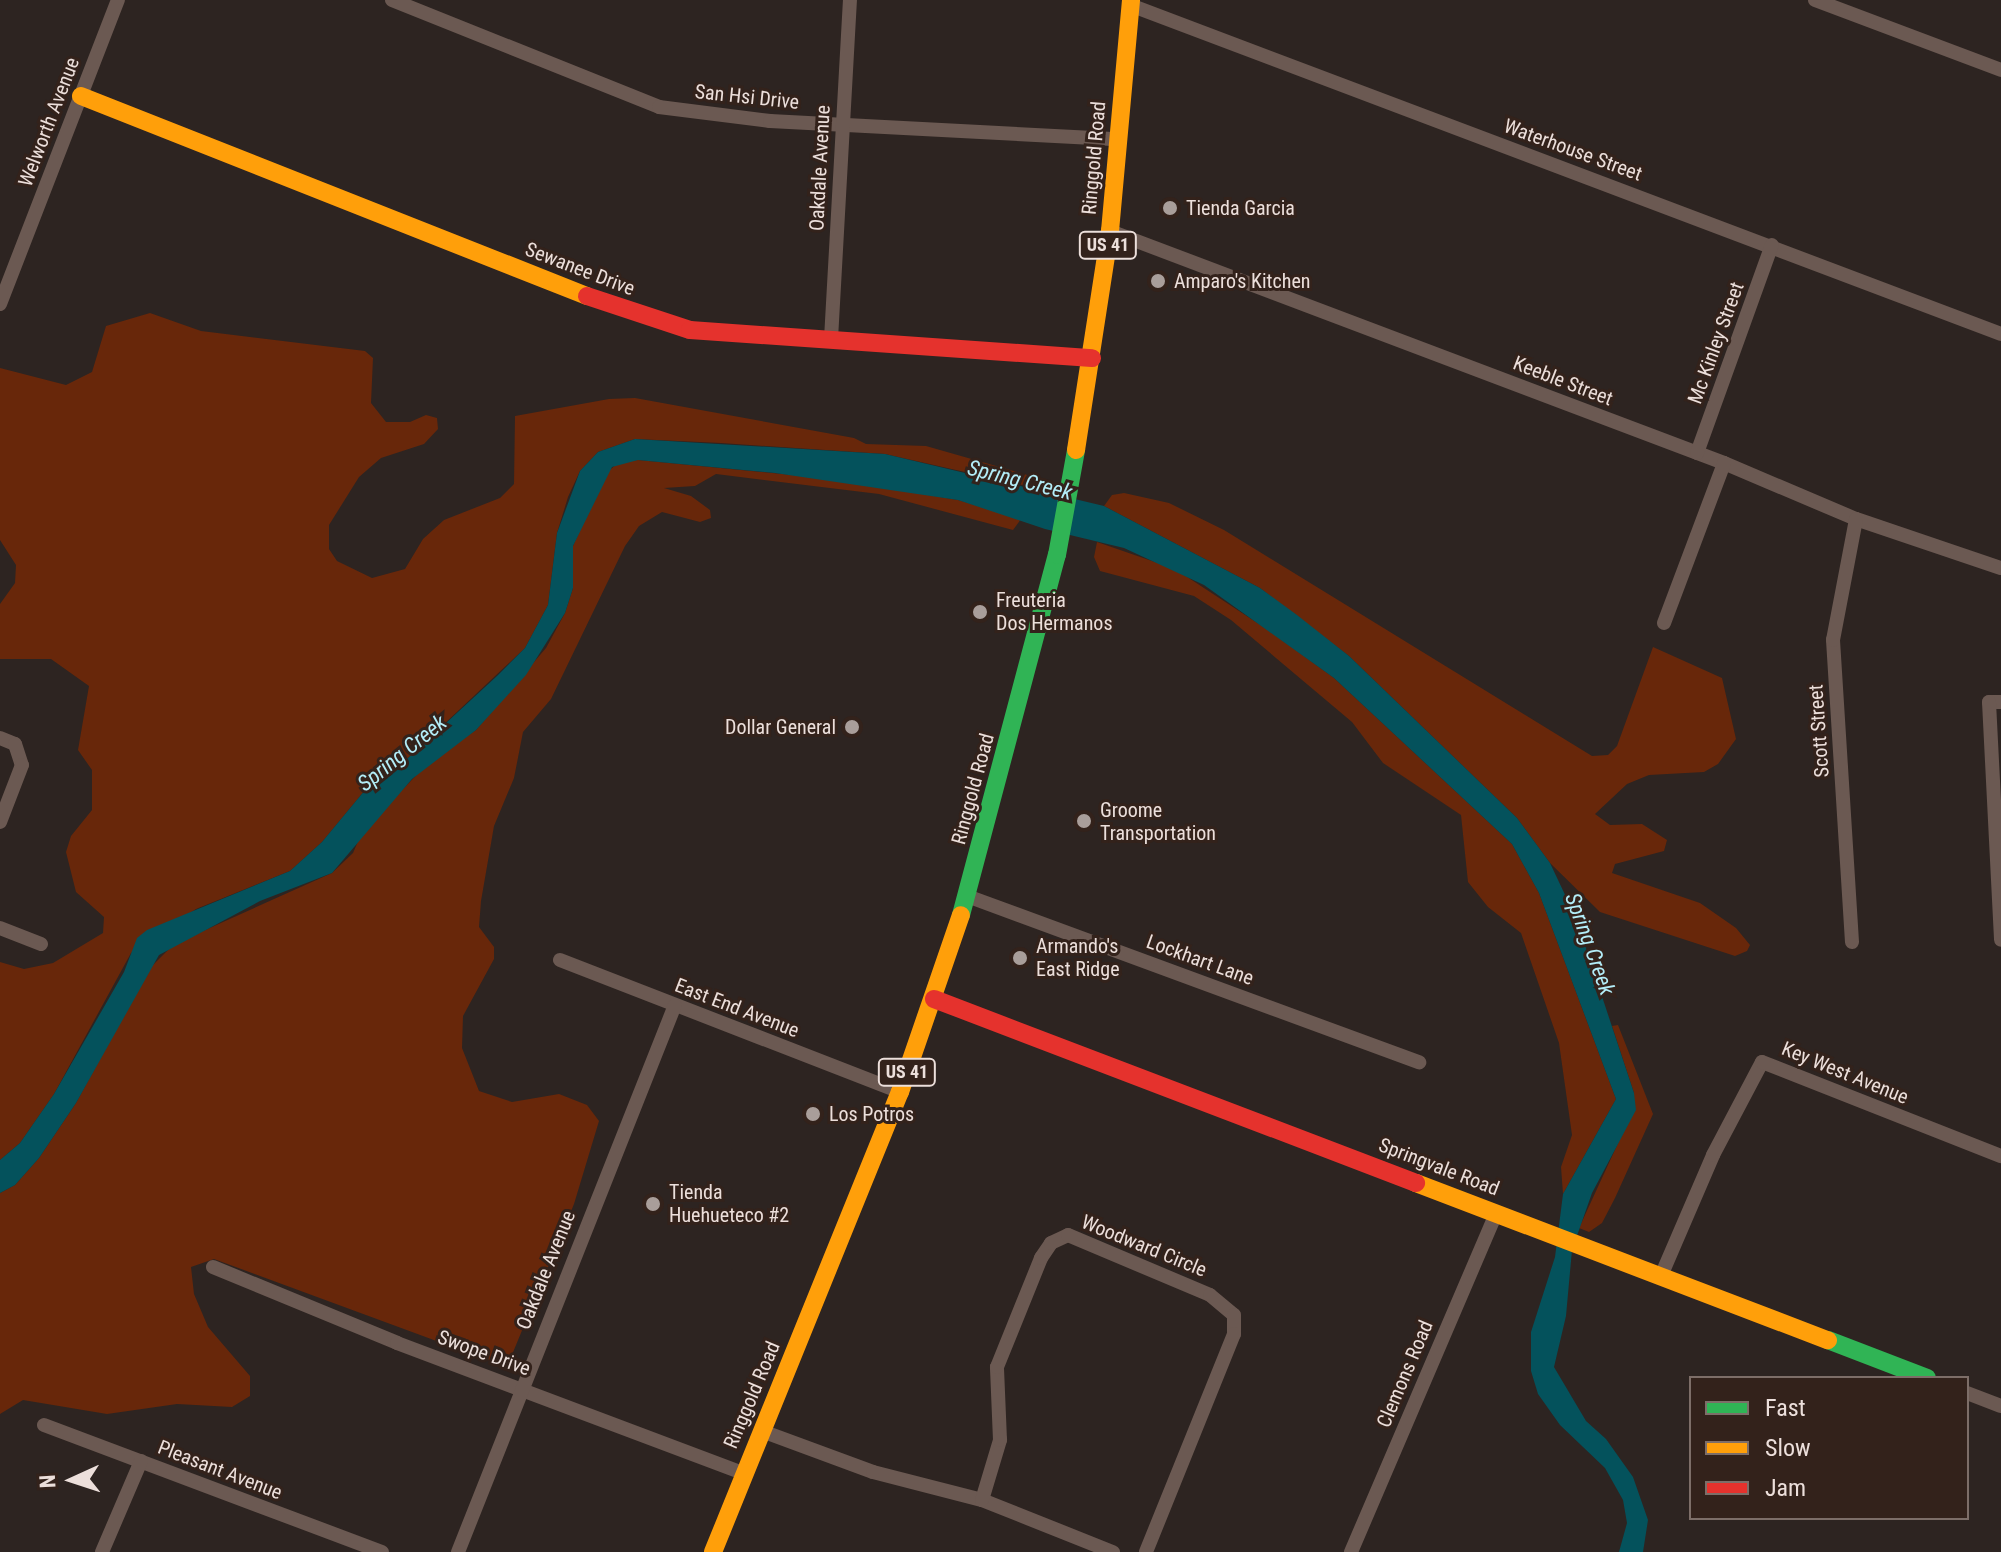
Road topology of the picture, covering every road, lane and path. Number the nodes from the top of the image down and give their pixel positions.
1 (118, 0) edge
2 (392, 0) edge
3 (850, 0) edge
4 (1815, 0) edge
5 (1130, 3) edge
6 (432, 7) edge
7 (2001, 70) edge
8 (81, 96) junction
9 (841, 125) junction
10 (1118, 139) junction
11 (1110, 231) junction
12 (1772, 245) junction
13 (0, 304) edge
14 (2001, 334) edge
15 (831, 339) junction
16 (1092, 358) junction
17 (1697, 453) junction
18 (1724, 463) junction
19 (1856, 519) junction
20 (2001, 568) edge
21 (1664, 623) dead end
22 (2001, 702) edge
23 (0, 738) edge
24 (0, 822) edge
25 (967, 896) junction
26 (0, 928) edge
27 (2001, 940) edge
28 (1852, 942) dead end
29 (41, 944) dead end
30 (560, 960) dead end
31 (934, 999) junction
32 (675, 1005) junction
33 (1419, 1062) dead end
34 (900, 1092) junction
35 (2001, 1156) edge
36 (1496, 1213) junction
37 (213, 1267) dead end
38 (1661, 1276) junction
39 (1922, 1376) edge
40 (520, 1387) junction
41 (1969, 1394) edge
42 (2001, 1406) edge
43 (44, 1425) dead end
44 (762, 1431) junction
45 (141, 1461) junction
46 (743, 1473) junction
47 (982, 1500) junction
48 (102, 1552) edge
49 (382, 1552) edge
50 (458, 1552) edge
51 (713, 1552) edge
52 (1113, 1552) edge
53 (1146, 1552) edge
54 (1351, 1552) edge

1 - 8 street, Welworth Avenue
2 - 6 street, San Hsi Drive
3 - 9 street, Oakdale Avenue
4 - 7 street
5 - 10 street, Ringgold Road / US 41
5 - 12 street, Waterhouse Street
6 - 9 street, San Hsi Drive
8 - 13 street, Welworth Avenue
8 - 15 street, Sewanee Drive
9 - 10 street, San Hsi Drive
9 - 15 street, Oakdale Avenue
10 - 11 street, Ringgold Road / US 41
11 - 16 street, Ringgold Road / US 41
11 - 17 street, Keeble Street
12 - 14 street, Waterhouse Street
12 - 17 street, Mc Kinley Street
15 - 16 street, Sewanee Drive
16 - 25 street, Ringgold Road / US 41
17 - 18 street, Keeble Street
18 - 19 street, Keeble Street
18 - 21 street
19 - 20 street, Keeble Street
19 - 28 street, Scott Street
22 - 27 street
23 - 24 street
25 - 31 street, Ringgold Road / US 41
25 - 33 street, Lockhart Lane
26 - 29 street
30 - 32 street, East End Avenue
31 - 34 street, Ringgold Road / US 41
31 - 36 street, Springvale Road
32 - 34 street, East End Avenue
32 - 40 street, Oakdale Avenue
34 - 44 street, Ringgold Road / US 41
35 - 38 street, Key West Avenue
36 - 38 street, Springvale Road
36 - 54 street, Clemons Road
37 - 40 street, Swope Drive
38 - 39 street, Springvale Road
40 - 46 street, Swope Drive
40 - 50 street, Oakdale Avenue
41 - 42 street
43 - 45 street, Pleasant Avenue
44 - 46 street, Ringgold Road / US 41
44 - 47 street
45 - 48 street
45 - 49 street, Pleasant Avenue
46 - 51 street, Ringgold Road / US 41
47 - 52 street
47 - 53 street, Woodward Circle

